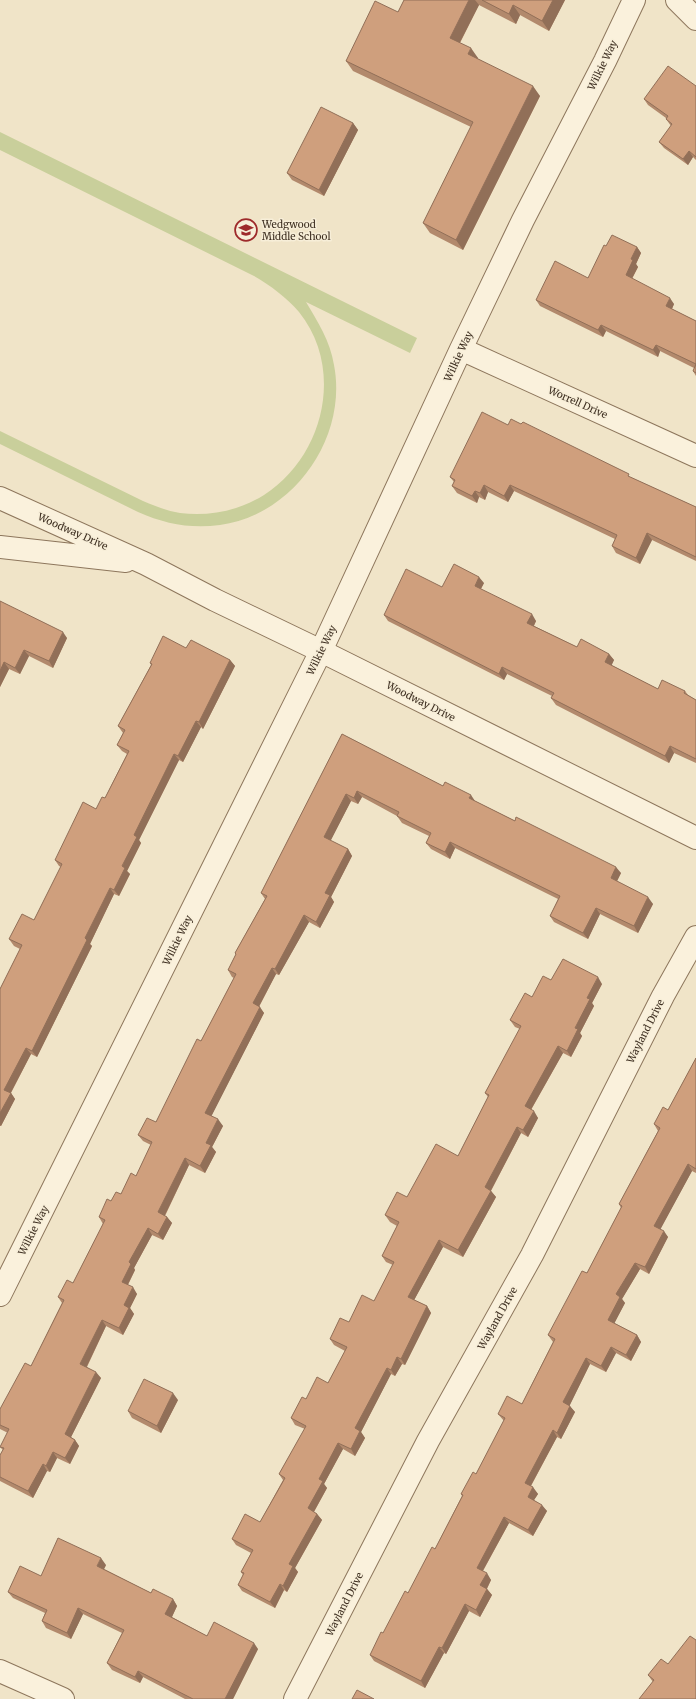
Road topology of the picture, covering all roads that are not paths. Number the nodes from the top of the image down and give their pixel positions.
1 (634, 0) edge
2 (677, 0) edge
3 (696, 19) edge
4 (461, 349) junction
5 (696, 456) edge
6 (0, 498) edge
7 (0, 547) edge
8 (146, 564) junction
9 (321, 650) junction
10 (696, 838) edge
11 (696, 937) edge
12 (0, 1295) edge
13 (0, 1671) edge
14 (63, 1699) edge
15 (295, 1699) edge

1 - 4 street, Wilkie Way
2 - 3 street
4 - 5 street, Worrell Drive
4 - 9 street, Wilkie Way
6 - 8 street, Woodway Drive
7 - 8 street, Woodway Drive
8 - 9 street, Woodway Drive
9 - 10 street, Woodway Drive
9 - 12 street, Wilkie Way
11 - 15 street, Wayland Drive
13 - 14 street

